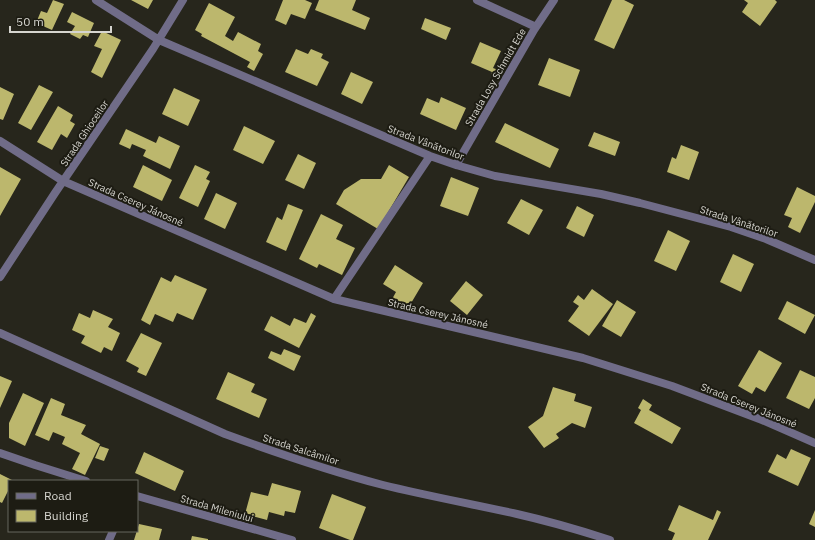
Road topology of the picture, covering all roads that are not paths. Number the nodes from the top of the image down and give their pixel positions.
1 (96, 0) edge
2 (182, 0) edge
3 (477, 0) edge
4 (554, 0) edge
5 (536, 27) junction
6 (159, 40) junction
7 (0, 141) edge
8 (430, 156) junction
9 (456, 165) junction
10 (63, 181) junction
11 (815, 260) edge
12 (0, 277) edge
13 (334, 299) junction
14 (0, 333) edge
15 (815, 444) edge
16 (0, 453) edge
17 (83, 480) edge
18 (138, 496) edge
19 (292, 540) edge
20 (610, 540) edge

1 - 6 street, Strada Vânătorilor
2 - 6 street, Strada Ghioceilor
3 - 5 street
4 - 5 street, Strada Losy Schmidt Ede
5 - 9 street, Strada Losy Schmidt Ede
6 - 8 street, Strada Vânătorilor
6 - 10 street, Strada Ghioceilor
7 - 10 street, Strada Cserey Jánosné
8 - 9 street, Strada Vânătorilor
8 - 13 street
9 - 11 street, Strada Vânătorilor
10 - 12 street, Strada Ghioceilor
10 - 13 street, Strada Cserey Jánosné
13 - 15 street, Strada Cserey Jánosné
14 - 20 street, Strada Salcâmilor
16 - 17 street
18 - 19 street, Strada Mileniului

